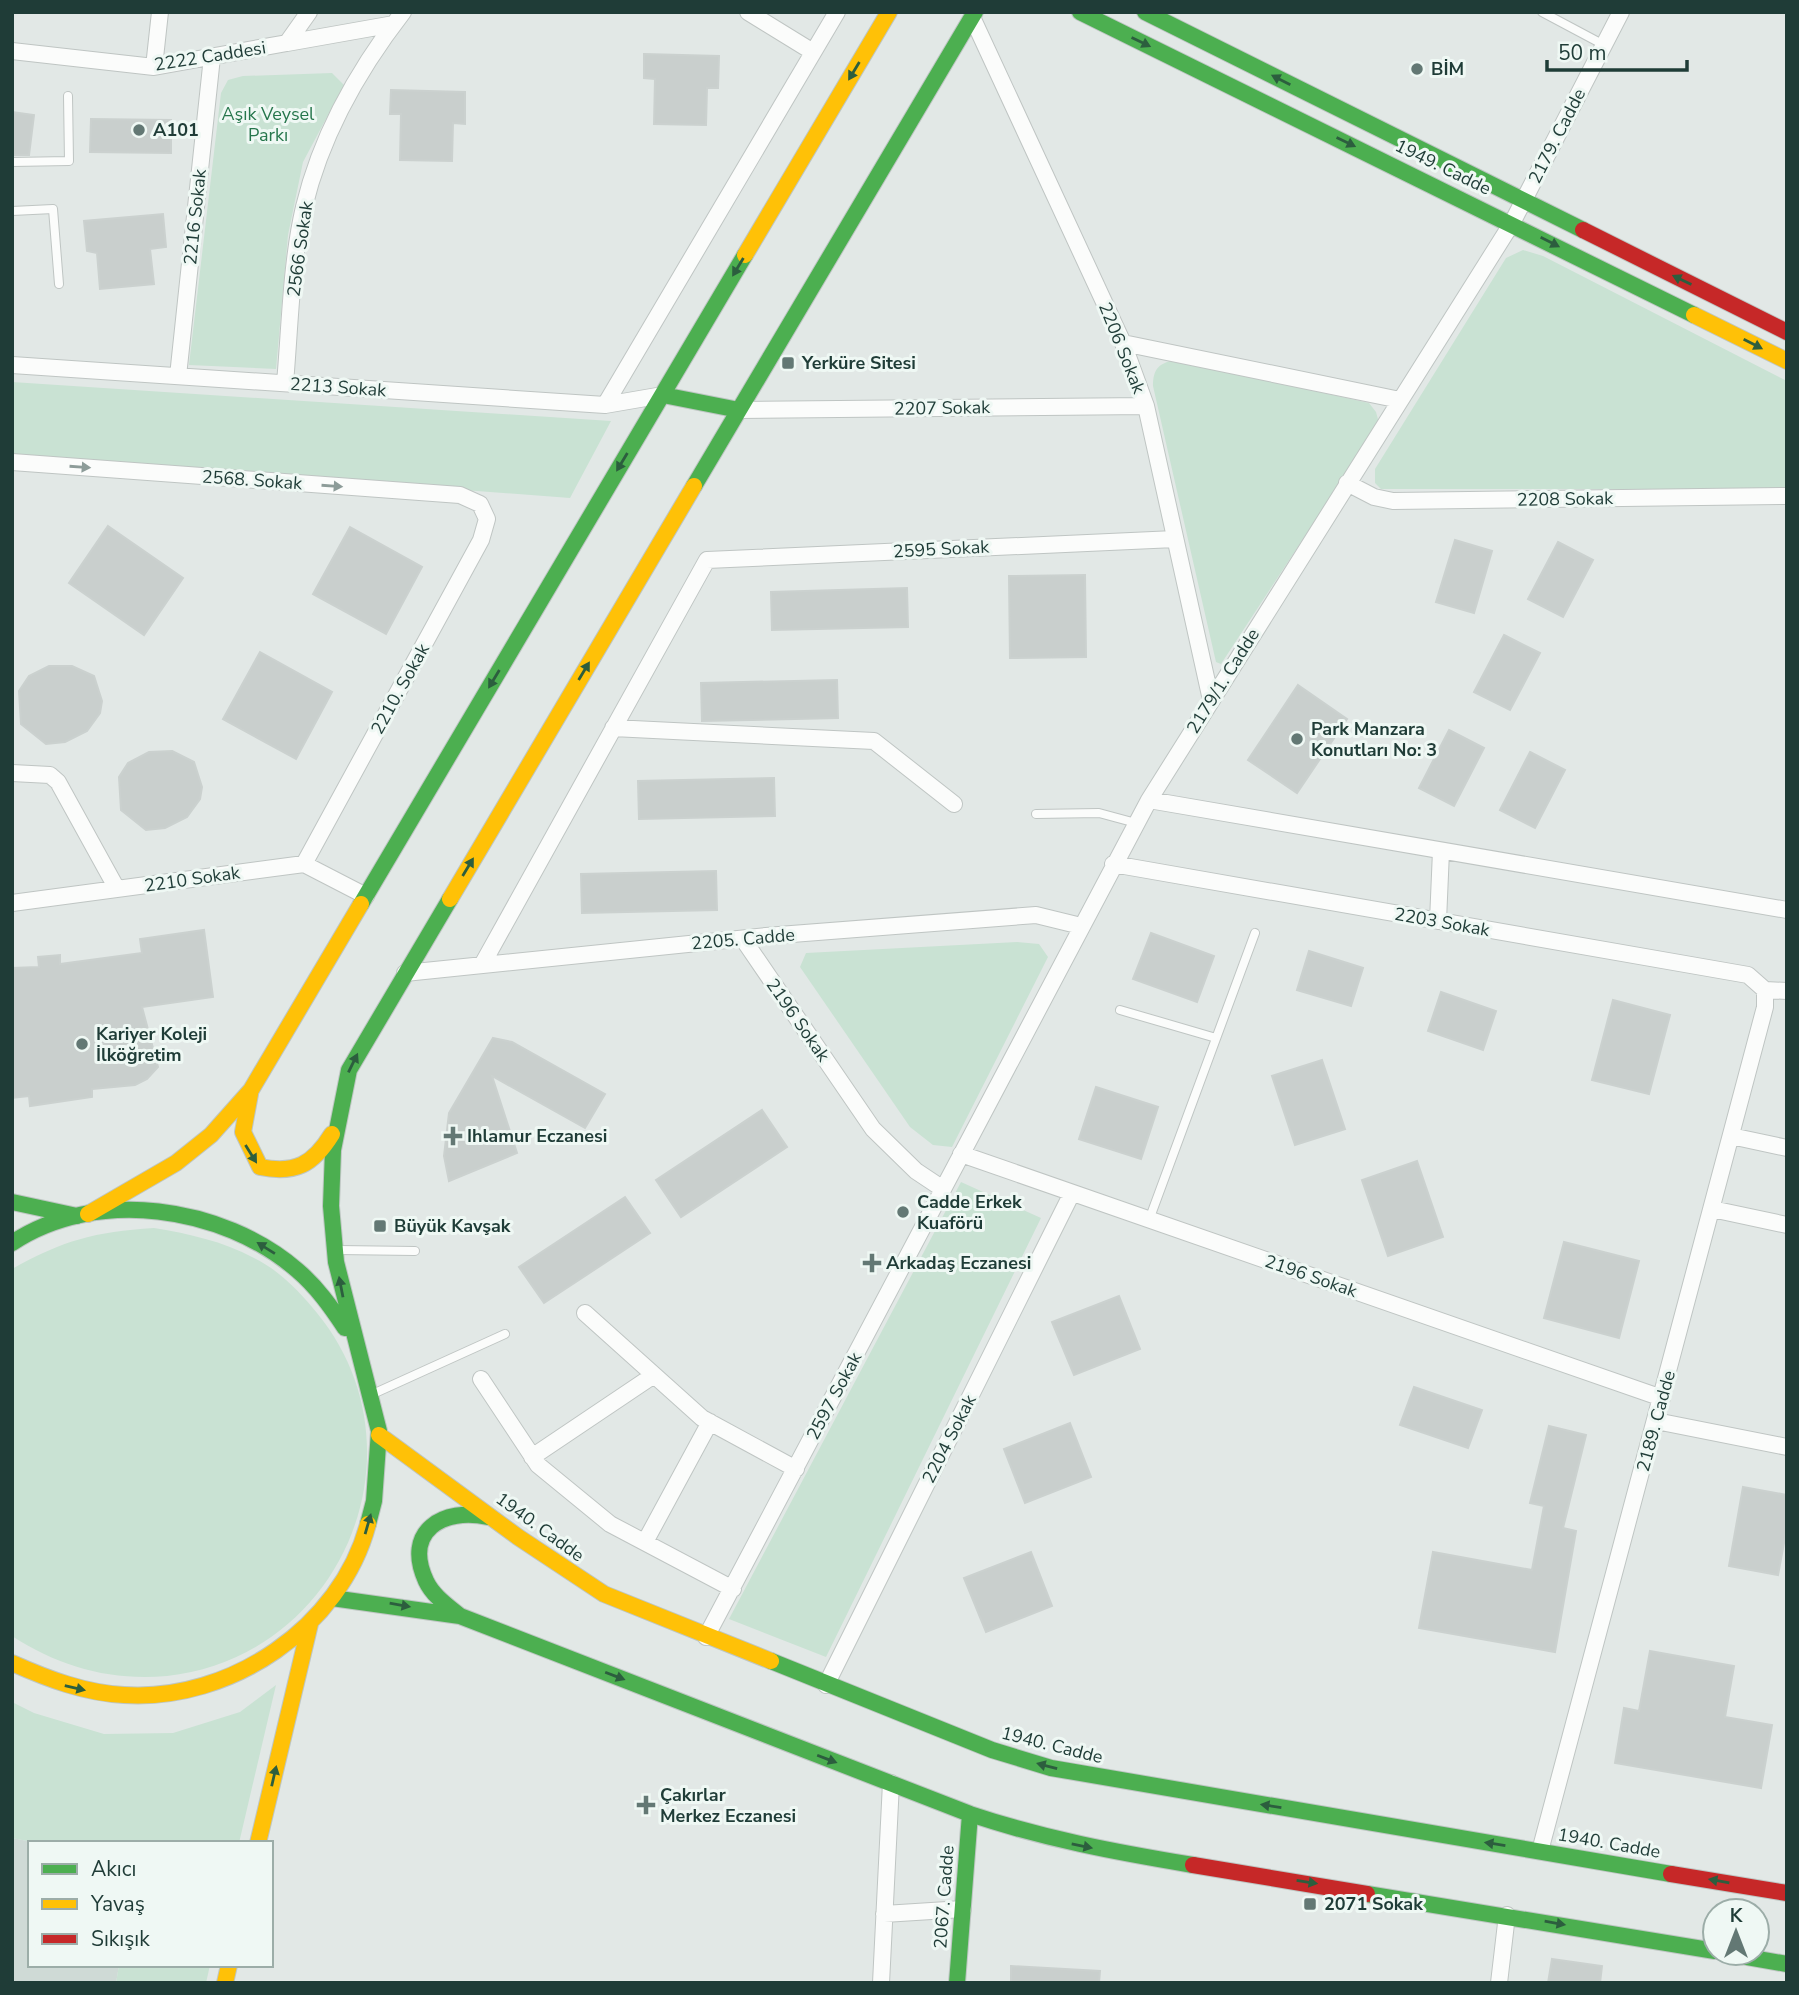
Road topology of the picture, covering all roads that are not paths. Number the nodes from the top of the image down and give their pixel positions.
1 (160, 12) edge
2 (309, 12) edge
3 (748, 12) edge
4 (837, 12) edge
5 (1080, 12) edge
6 (1145, 12) edge
7 (1542, 12) edge
8 (1621, 12) edge
9 (883, 15) edge
10 (973, 15) edge
11 (398, 18) edge
12 (287, 43) junction
13 (1604, 45) junction
14 (12, 51) edge
15 (813, 52) junction
16 (212, 57) junction
17 (155, 67) junction
18 (68, 96) dead end
19 (12, 162) edge
20 (1523, 201) junction
21 (12, 211) edge
22 (1512, 223) junction
23 (59, 284) dead end
24 (1787, 332) edge
25 (1123, 343) junction
26 (1787, 361) edge
27 (12, 365) edge
28 (178, 376) junction
29 (285, 383) junction
30 (663, 395) junction
31 (1400, 400) junction
32 (605, 405) junction
33 (1146, 406) junction
34 (739, 410) junction
35 (12, 463) edge
36 (1348, 483) junction
37 (1787, 496) edge
38 (485, 511) joint
39 (1175, 539) junction
40 (1211, 700) junction
41 (613, 729) junction
42 (12, 773) edge
43 (1149, 800) junction
44 (954, 804) dead end
45 (1036, 814) dead end
46 (1136, 823) junction
47 (1441, 851) junction
48 (304, 864) junction
49 (1113, 864) junction
50 (117, 889) junction
51 (366, 896) junction
52 (12, 903) edge
53 (1787, 910) edge
54 (1438, 921) junction
55 (1081, 926) junction
56 (1255, 933) dead end
57 (743, 939) junction
58 (482, 965) junction
59 (405, 973) junction
60 (1765, 990) junction
61 (1787, 991) edge
62 (1120, 1010) dead end
63 (1216, 1038) junction
64 (251, 1090) junction
65 (332, 1134) junction
66 (1731, 1136) junction
67 (1787, 1147) edge
68 (961, 1154) junction
69 (943, 1189) junction
70 (1072, 1193) junction
71 (12, 1202) edge
72 (1712, 1209) junction
73 (82, 1215) junction
74 (1149, 1220) junction
75 (1787, 1225) edge
76 (12, 1244) edge
77 (336, 1250) junction
78 (415, 1251) dead end
79 (585, 1313) dead end
80 (505, 1335) dead end
81 (358, 1353) junction
82 (654, 1375) junction
83 (481, 1379) dead end
84 (372, 1394) junction
85 (1662, 1398) junction
86 (1656, 1421) junction
87 (710, 1422) junction
88 (379, 1435) junction
89 (1787, 1447) edge
90 (532, 1457) junction
91 (796, 1469) junction
92 (508, 1527) junction
93 (645, 1542) junction
94 (733, 1589) junction
95 (332, 1598) junction
96 (460, 1616) junction
97 (310, 1624) junction
98 (706, 1637) junction
99 (12, 1663) edge
100 (826, 1685) junction
101 (891, 1783) junction
102 (970, 1814) junction
103 (258, 1841) edge
104 (1540, 1851) junction
105 (1787, 1892) edge
106 (962, 1909) junction
107 (884, 1914) junction
108 (1507, 1915) junction
109 (1701, 1949) edge
110 (881, 1983) edge
111 (957, 1983) edge
112 (1499, 1983) edge

1 - 17 street
2 - 12 street, 2222 Caddesi
3 - 15 street
4 - 15 street
5 -> 22 main road, 1949. Cadde
20 -> 6 main road, 1949. Cadde
7 - 13 lane
8 - 13 street, 2179. Cadde
9 -> 30 main road
10 - 25 street, 2206 Sokak
10 - 34 main road
11 - 12 street
11 - 29 street, 2566 Sokak
12 - 16 street, 2222 Caddesi
13 - 20 street, 2179. Cadde
14 - 17 street, 2222 Caddesi
15 - 32 street
16 - 17 street, 2222 Caddesi
16 - 28 street, 2216 Sokak
18 - 19 lane
20 - 22 street, 2179. Cadde
24 -> 20 main road, 1949. Cadde
21 - 23 lane
22 -> 26 main road, 1949. Cadde
22 - 31 street, 2179/1. Cadde
25 - 31 street
25 - 33 street, 2206 Sokak
27 - 28 street, 2213 Sokak
28 - 29 street, 2213 Sokak
29 - 32 street, 2213 Sokak
30 - 32 street, 2213 Sokak
30 - 34 main road
30 -> 51 main road
31 - 36 street, 2179/1. Cadde
33 - 34 street, 2207 Sokak
33 - 39 street, 2206 Sokak
59 -> 34 main road
35 -> 38 street, 2568. Sokak
36 - 37 street, 2208 Sokak
36 - 40 street, 2179/1. Cadde
38 - 48 street, 2210. Sokak
39 - 40 street, 2206 Sokak
39 - 41 street, 2595 Sokak
40 - 43 street, 2179/1. Cadde
41 - 44 street
41 - 58 street
42 - 50 street
43 - 46 street, 2179/1. Cadde
43 - 47 street
45 - 46 lane
46 - 49 street, 2179/1. Cadde
47 - 53 street
47 - 54 street
48 - 50 street, 2210 Sokak
48 - 51 street
49 - 54 street, 2203 Sokak
49 - 55 street, 2179/1. Cadde
50 - 52 street, 2210 Sokak
51 - 64 main road
54 - 60 street, 2203 Sokak
55 - 57 street, 2205. Cadde
55 - 68 street, 2179/1. Cadde
56 - 63 lane
57 - 58 street, 2205. Cadde
57 - 69 street, 2196 Sokak
58 - 59 street, 2205. Cadde
65 -> 59 main road
60 - 61 street
60 - 66 street, 2189. Cadde
62 - 63 lane
63 - 74 lane
64 -> 65 main road
64 - 73 main road
65 - 77 main road
66 - 67 street
66 - 72 street, 2189. Cadde
68 - 69 street, 2597 Sokak
68 - 70 street, 2196 Sokak
69 - 91 street, 2597 Sokak
70 - 74 street, 2196 Sokak
70 - 100 street, 2204 Sokak
71 - 73 main road
72 - 75 street
72 - 85 street, 2189. Cadde
73 - 76 main road
81 -> 73 main road
74 - 85 street, 2196 Sokak
77 - 78 lane
81 -> 77 main road
79 - 82 street
80 - 84 lane
81 - 84 main road
82 - 87 street
82 - 90 street
83 - 90 street
84 - 88 main road
85 - 86 street, 2189. Cadde
86 - 89 street
86 - 104 street, 2189. Cadde
87 - 91 street
87 - 93 street
88 - 92 main road, 1940. Cadde
95 -> 88 main road
90 - 93 street
91 - 94 street, 2597 Sokak
92 - 96 main road
92 - 98 main road, 1940. Cadde
93 - 94 street
94 - 98 street, 2597 Sokak
95 -> 96 main road
95 - 97 main road
96 -> 101 main road
99 -> 97 main road
103 -> 97 main road
98 - 100 main road, 1940. Cadde
104 -> 100 main road, 1940. Cadde
101 - 102 main road
101 - 107 street
102 - 106 main road, 2067. Cadde
102 -> 108 main road
105 -> 104 main road, 1940. Cadde
106 - 107 street
106 - 111 main road, 2067. Cadde
107 - 110 street
108 -> 109 main road
108 - 112 street

